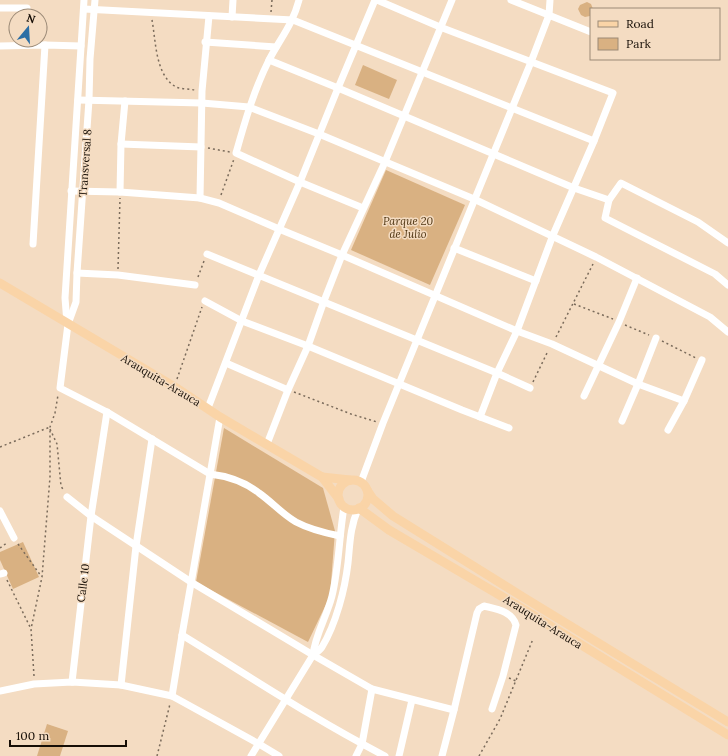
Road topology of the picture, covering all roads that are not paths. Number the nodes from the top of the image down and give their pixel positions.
1 (84, 0) edge
2 (95, 0) edge
3 (233, 0) edge
4 (299, 0) edge
5 (376, 0) edge
6 (452, 0) edge
7 (511, 0) edge
8 (550, 0) edge
9 (84, 9) junction
10 (94, 10) junction
11 (549, 15) junction
12 (209, 16) junction
13 (232, 17) junction
14 (293, 20) junction
15 (440, 27) junction
16 (590, 32) edge
17 (206, 42) junction
18 (48, 45) edge
19 (81, 46) junction
20 (356, 46) junction
21 (276, 47) junction
22 (45, 48) edge
23 (269, 60) junction
24 (531, 62) junction
25 (422, 72) junction
26 (338, 88) junction
27 (78, 100) junction
28 (89, 100) junction
29 (125, 102) junction
30 (202, 103) junction
31 (249, 107) junction
32 (512, 108) junction
33 (403, 117) junction
34 (319, 134) junction
35 (594, 141) junction
36 (122, 144) junction
37 (201, 147) junction
38 (493, 154) junction
39 (384, 162) junction
40 (300, 182) junction
41 (574, 188) junction
42 (71, 191) junction
43 (83, 191) junction
44 (120, 192) junction
45 (200, 198) junction
46 (474, 199) junction
47 (609, 200) junction
48 (363, 208) junction
49 (279, 229) junction
50 (553, 235) junction
51 (728, 243) edge
52 (33, 244) dead end
53 (454, 248) junction
54 (207, 254) road end
55 (342, 255) junction
56 (77, 272) junction
57 (259, 275) junction
58 (637, 278) junction
59 (536, 281) junction
60 (0, 283) edge
61 (195, 285) road end
62 (728, 285) edge
63 (435, 296) junction
64 (205, 301) road end
65 (324, 301) junction
66 (242, 321) junction
67 (68, 324) junction
68 (517, 331) junction
69 (728, 332) edge
70 (656, 338) road end
71 (417, 340) junction
72 (308, 346) junction
73 (702, 360) road end
74 (226, 362) junction
75 (598, 367) junction
76 (497, 373) junction
77 (399, 384) junction
78 (638, 384) junction
79 (530, 388) road end
80 (288, 390) junction
81 (584, 396) dead end
82 (684, 401) junction
83 (208, 408) junction
84 (106, 412) junction
85 (220, 417) junction
86 (480, 417) junction
87 (622, 421) dead end
88 (509, 428) dead end
89 (668, 430) dead end
90 (152, 439) junction
91 (267, 444) junction
92 (210, 474) junction
93 (322, 477) junction
94 (351, 480) junction
95 (361, 482) junction
96 (367, 490) junction
97 (67, 497) road end
98 (339, 499) junction
99 (344, 507) junction
100 (359, 509) junction
101 (0, 511) edge
102 (91, 516) junction
103 (340, 536) junction
104 (14, 538) road end
105 (136, 546) junction
106 (191, 582) junction
107 (182, 635) junction
108 (313, 655) junction
109 (72, 682) junction
110 (121, 685) junction
111 (372, 689) junction
112 (0, 691) edge
113 (172, 696) junction
114 (286, 699) junction
115 (412, 700) junction
116 (492, 708) dead end
117 (454, 710) junction
118 (728, 722) edge
119 (728, 735) edge
120 (259, 744) junction
121 (362, 744) junction
122 (251, 756) edge
123 (279, 756) edge
124 (356, 756) edge
125 (385, 756) edge
126 (398, 756) edge
127 (442, 756) edge

1 - 9 street, Transversal 8
2 - 10 street, Transversal 8
3 - 13 street
4 - 14 street
5 - 15 street
5 - 20 street
6 - 15 street
7 - 11 street
8 - 11 street
9 - 10 street
9 - 19 street, Transversal 8
10 - 12 street
10 - 28 street, Transversal 8
11 - 16 street
11 - 24 street
12 - 13 street
12 - 17 street
13 - 14 street
14 - 20 street
14 - 21 street
15 - 24 street
15 - 25 street
17 - 21 street
17 - 30 street
18 - 19 street
19 - 27 street, Transversal 8
20 - 25 street
20 - 26 street
21 - 23 street
22 - 52 street
23 - 26 street
23 - 31 street
24 - 32 street
24 - 35 street
25 - 32 street
25 - 33 street
26 - 33 street
26 - 34 street
27 - 28 street
27 - 42 street, Transversal 8
28 - 29 street
28 - 43 street, Transversal 8
29 - 30 street
29 - 36 street
30 - 31 street
30 - 37 street
31 - 34 street
31 - 40 street
32 - 35 street
32 - 38 street
33 - 38 street
33 - 39 street
34 - 39 street
34 - 40 street
35 - 41 street
36 - 37 street
36 - 44 street
37 - 45 street
38 - 41 street
38 - 46 street
39 - 46 street
39 - 48 street
40 - 48 street
40 - 49 street
41 - 47 street
41 - 50 street
42 - 43 street
42 - 67 street, Transversal 8
43 - 44 street
43 - 56 street, Transversal 8
44 - 45 street
45 - 49 street
46 - 50 street
46 - 53 street
47 - 51 street
47 - 62 street
48 - 55 street
49 - 55 street
49 - 57 street
50 - 58 street
50 - 59 street
53 - 59 street
53 - 63 street
54 - 57 street
55 - 63 street
55 - 65 street
56 - 61 street
56 - 67 street, Transversal 8
57 - 65 street
57 - 66 street
58 - 69 street
58 - 75 street
59 - 68 street
60 - 67 main road, Arauquita-Arauca
63 - 68 street
63 - 71 street
64 - 66 street
65 - 71 street
65 - 72 street
66 - 72 street
66 - 74 street
67 - 83 main road, Arauquita-Arauca
67 - 84 street, Transversal 8
68 - 75 street
68 - 76 street
70 - 78 street
71 - 76 street
71 - 77 street
72 - 77 street
72 - 80 street
73 - 82 street
74 - 80 street
74 - 83 street
75 - 78 street
75 - 81 street
76 - 79 street
76 - 86 street
77 - 86 street
77 - 95 street
78 - 82 street
78 - 87 street
80 - 91 street
82 - 89 street
83 - 85 main road, Arauquita-Arauca
84 - 90 street
84 - 102 street, Calle 10
85 - 91 main road, Arauquita-Arauca
85 - 92 street
86 - 88 street
90 - 92 street
90 - 105 street
91 - 93 main road, Arauquita-Arauca
92 - 103 street
92 - 106 street
93 - 94 main road
93 - 98 main road
94 - 95 main road
94 - 98 main road
95 - 96 main road
96 - 100 main road
96 - 118 main road, Arauquita-Arauca
97 - 102 street
98 - 99 main road
99 - 100 main road
99 - 103 street
100 - 108 street
100 - 119 main road, Arauquita-Arauca
101 - 104 street
102 - 105 street
102 - 109 street, Calle 10
103 - 108 street
105 - 106 street
105 - 110 street
106 - 107 street
106 - 108 street
107 - 113 street
107 - 114 street
108 - 111 street
108 - 114 street
109 - 110 street
109 - 112 street
110 - 113 street
111 - 115 street
111 - 121 street
113 - 120 street
114 - 120 street
114 - 121 street
115 - 117 street
115 - 126 street
116 - 117 street
117 - 127 street
120 - 122 street
120 - 123 street
121 - 124 street
121 - 125 street

